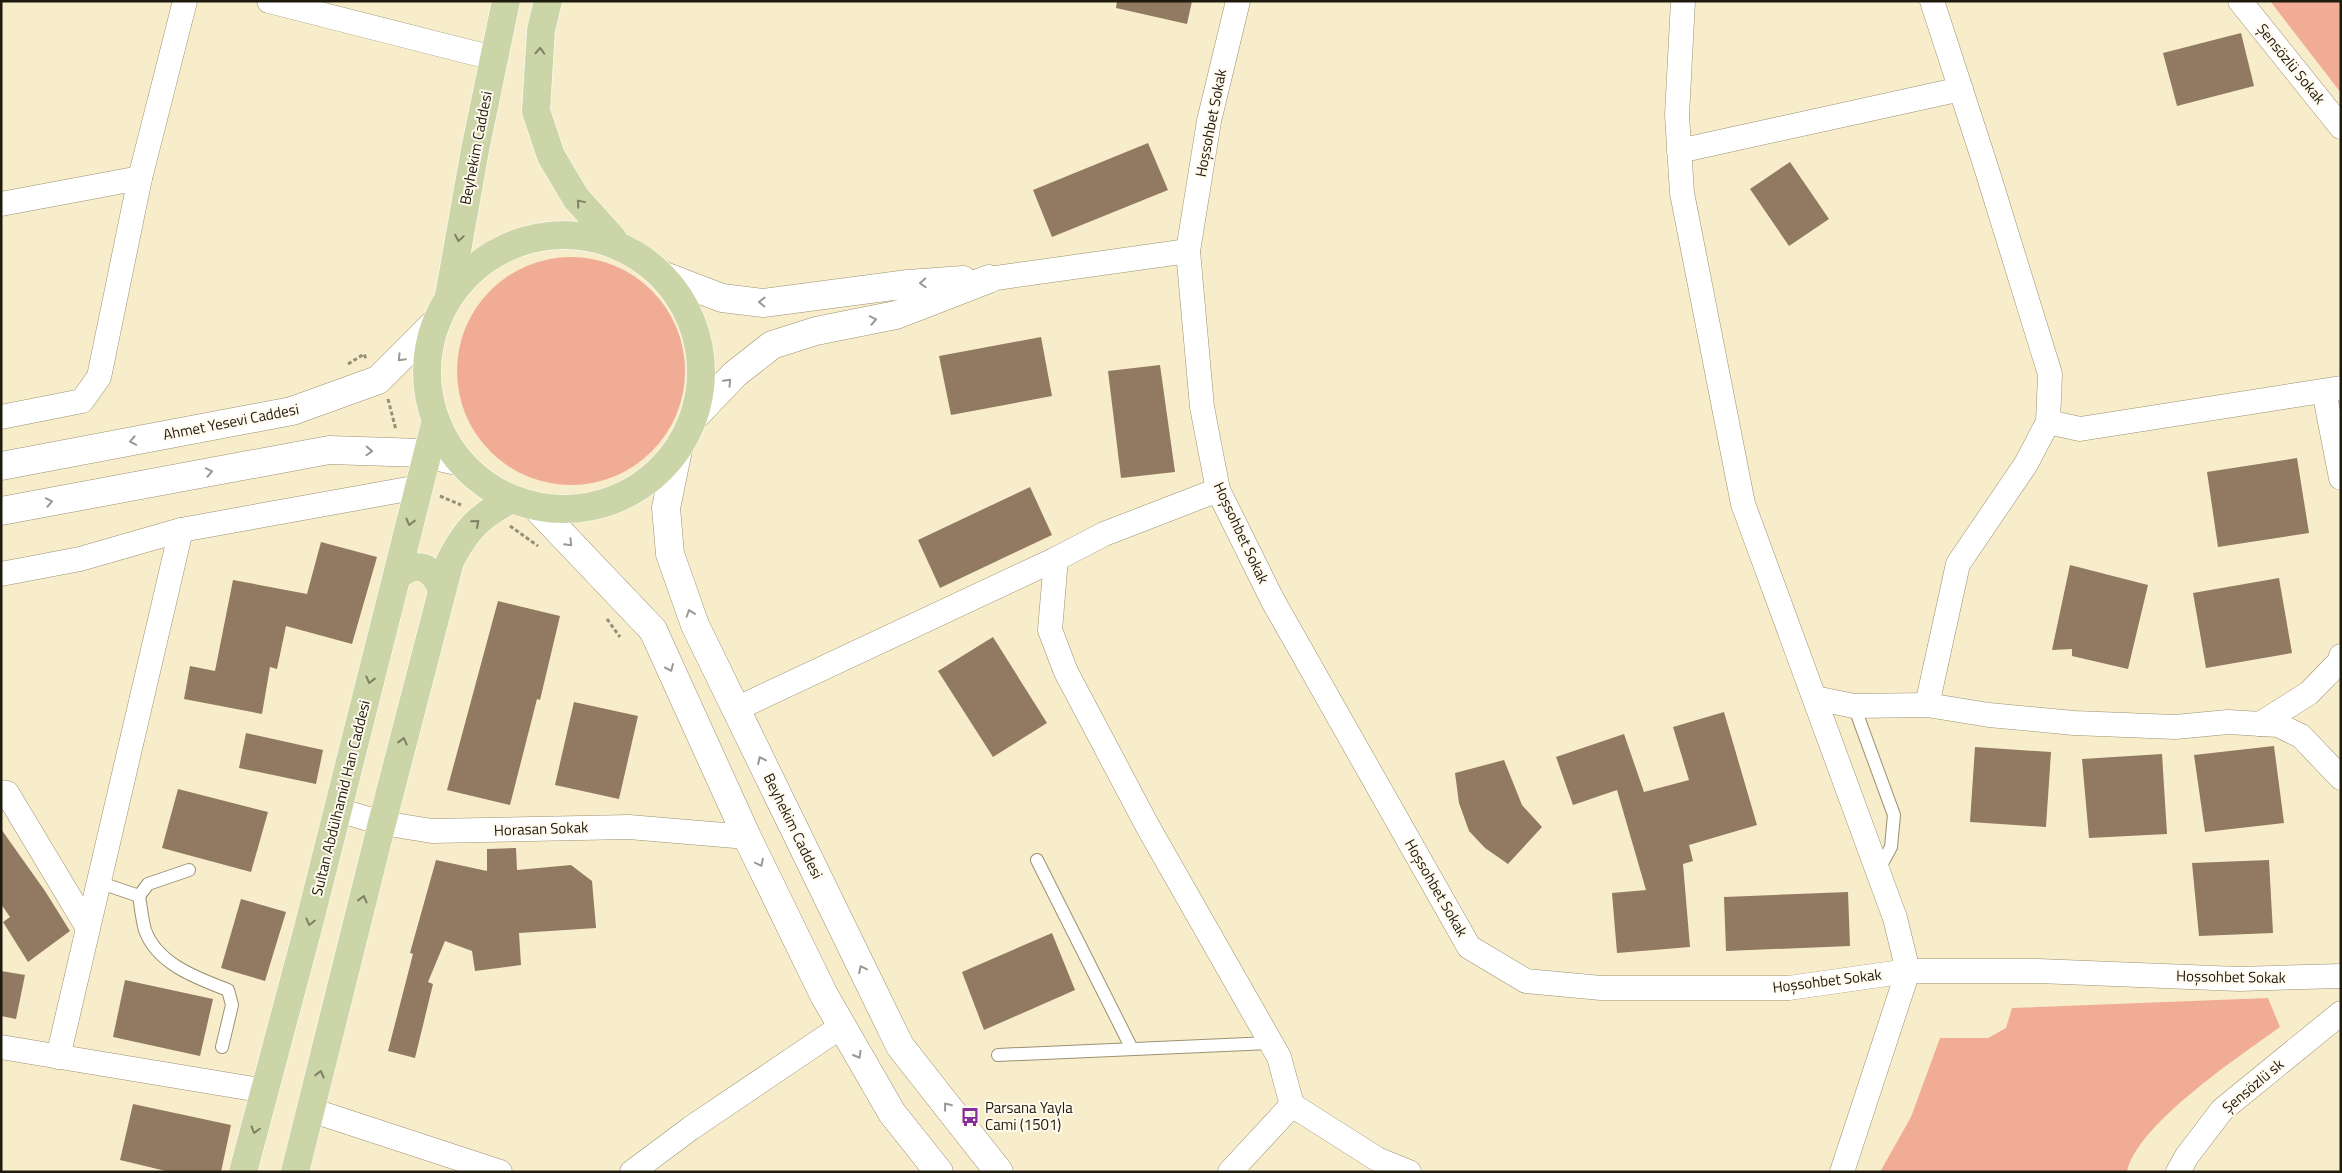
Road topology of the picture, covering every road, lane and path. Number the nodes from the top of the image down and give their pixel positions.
1 (185, 1) edge
2 (269, 1) edge
3 (506, 1) edge
4 (548, 1) edge
5 (1238, 1) edge
6 (1684, 1) edge
7 (1932, 1) edge
8 (2240, 1) edge
9 (493, 58) junction
10 (1961, 89) junction
11 (2341, 127) edge
12 (1679, 151) junction
13 (140, 178) junction
14 (1, 204) edge
15 (612, 239) junction
16 (1188, 250) junction
17 (662, 275) junction
18 (989, 279) junction
19 (449, 296) junction
20 (435, 323) junction
21 (364, 354) dead end
22 (378, 380) junction
23 (2332, 390) edge
24 (1, 416) edge
25 (694, 417) junction
26 (2048, 422) junction
27 (435, 424) junction
28 (678, 450) junction
29 (394, 452) junction
30 (427, 455) junction
31 (457, 462) junction
32 (1, 466) edge
33 (2341, 478) edge
34 (419, 487) junction
35 (1218, 490) junction
36 (510, 500) junction
37 (536, 507) junction
38 (1, 511) edge
39 (482, 518) junction
40 (181, 530) junction
41 (544, 550) dead end
42 (1056, 559) junction
43 (1, 574) edge
44 (396, 576) junction
45 (442, 589) junction
46 (603, 613) dead end
47 (620, 637) dead end
48 (2341, 656) edge
49 (1815, 698) junction
50 (1927, 705) junction
51 (1854, 706) junction
52 (736, 709) junction
53 (2260, 724) junction
54 (2341, 778) edge
55 (1, 792) edge
56 (338, 810) junction
57 (382, 823) junction
58 (747, 838) junction
59 (1037, 860) dead end
60 (189, 870) dead end
61 (1878, 871) junction
62 (98, 882) junction
63 (139, 896) junction
64 (88, 928) junction
65 (1908, 971) junction
66 (2341, 976) edge
67 (2341, 1013) edge
68 (842, 1026) junction
69 (1270, 1043) junction
70 (1, 1047) edge
71 (222, 1047) dead end
72 (1132, 1049) junction
73 (998, 1055) dead end
74 (58, 1057) junction
75 (266, 1091) junction
76 (1292, 1105) junction
77 (311, 1110) junction
78 (243, 1172) edge
79 (295, 1172) edge
80 (500, 1172) edge
81 (632, 1172) edge
82 (939, 1172) edge
83 (999, 1172) edge
84 (1230, 1172) edge
85 (1409, 1172) edge
86 (1842, 1172) edge
87 (2178, 1172) edge

1 - 13 street
2 - 9 street
3 - 9 main road, Beyhekim Caddesi
15 -> 4 main road
5 - 16 street, Hoşsohbet Sokak
6 - 12 street
7 - 10 street
8 - 11 street, Şensözlü Sokak
9 -> 19 main road, Beyhekim Caddesi
10 - 12 street
10 - 26 street
12 - 49 street
13 - 14 street
13 - 24 street
15 - 17 main road
15 - 19 main road
16 - 18 street
16 - 35 street, Hoşsohbet Sokak
18 -> 17 main road
17 - 25 main road
25 -> 18 main road
19 - 20 main road
20 -> 22 main road, Ahmet Yesevi Caddesi
20 - 27 main road
21 - 22 path
22 - 29 path
22 -> 32 main road, Ahmet Yesevi Caddesi
23 - 26 street
23 - 33 street
25 - 28 main road
26 - 50 street
27 - 30 main road, Sultan Abdülhamid Han Caddesi
27 - 31 main road
28 - 37 main road
52 -> 28 main road, Beyhekim Caddesi
29 - 30 main road
38 -> 29 main road
30 - 31 main road
30 - 34 main road, Sultan Abdülhamid Han Caddesi
31 - 36 main road
34 - 39 path
34 - 40 street
34 -> 44 main road, Sultan Abdülhamid Han Caddesi
35 - 42 street
35 - 65 street, Hoşsohbet Sokak
36 - 37 main road
36 - 39 main road
37 -> 58 main road
39 - 41 path
45 -> 39 main road
40 - 43 street
40 - 62 street
42 - 52 street
42 - 69 street
44 - 45 main road
44 -> 56 main road, Sultan Abdülhamid Han Caddesi
57 -> 45 main road
46 - 47 path
48 - 53 street
49 - 51 street
49 - 61 street
50 - 51 street
50 - 53 street
51 - 61 lane
83 -> 52 main road, Beyhekim Caddesi
53 - 54 street
55 - 64 street
56 - 57 street, Horasan Sokak
56 -> 75 main road, Sultan Abdülhamid Han Caddesi
57 - 58 street, Horasan Sokak
77 -> 57 main road
58 -> 68 main road
59 - 72 lane
60 - 63 lane
61 - 65 street
62 - 63 lane
62 - 64 street
63 - 71 lane
64 - 74 street
65 - 66 street, Hoşsohbet Sokak
65 - 86 street
67 - 87 street, Şensözlü sk
68 - 81 street
68 -> 82 main road
69 - 72 lane
69 - 76 street
70 - 74 street
72 - 73 lane
74 - 75 street
75 -> 78 main road, Sultan Abdülhamid Han Caddesi
76 - 84 street
76 - 85 street
77 - 79 main road
77 - 80 street

